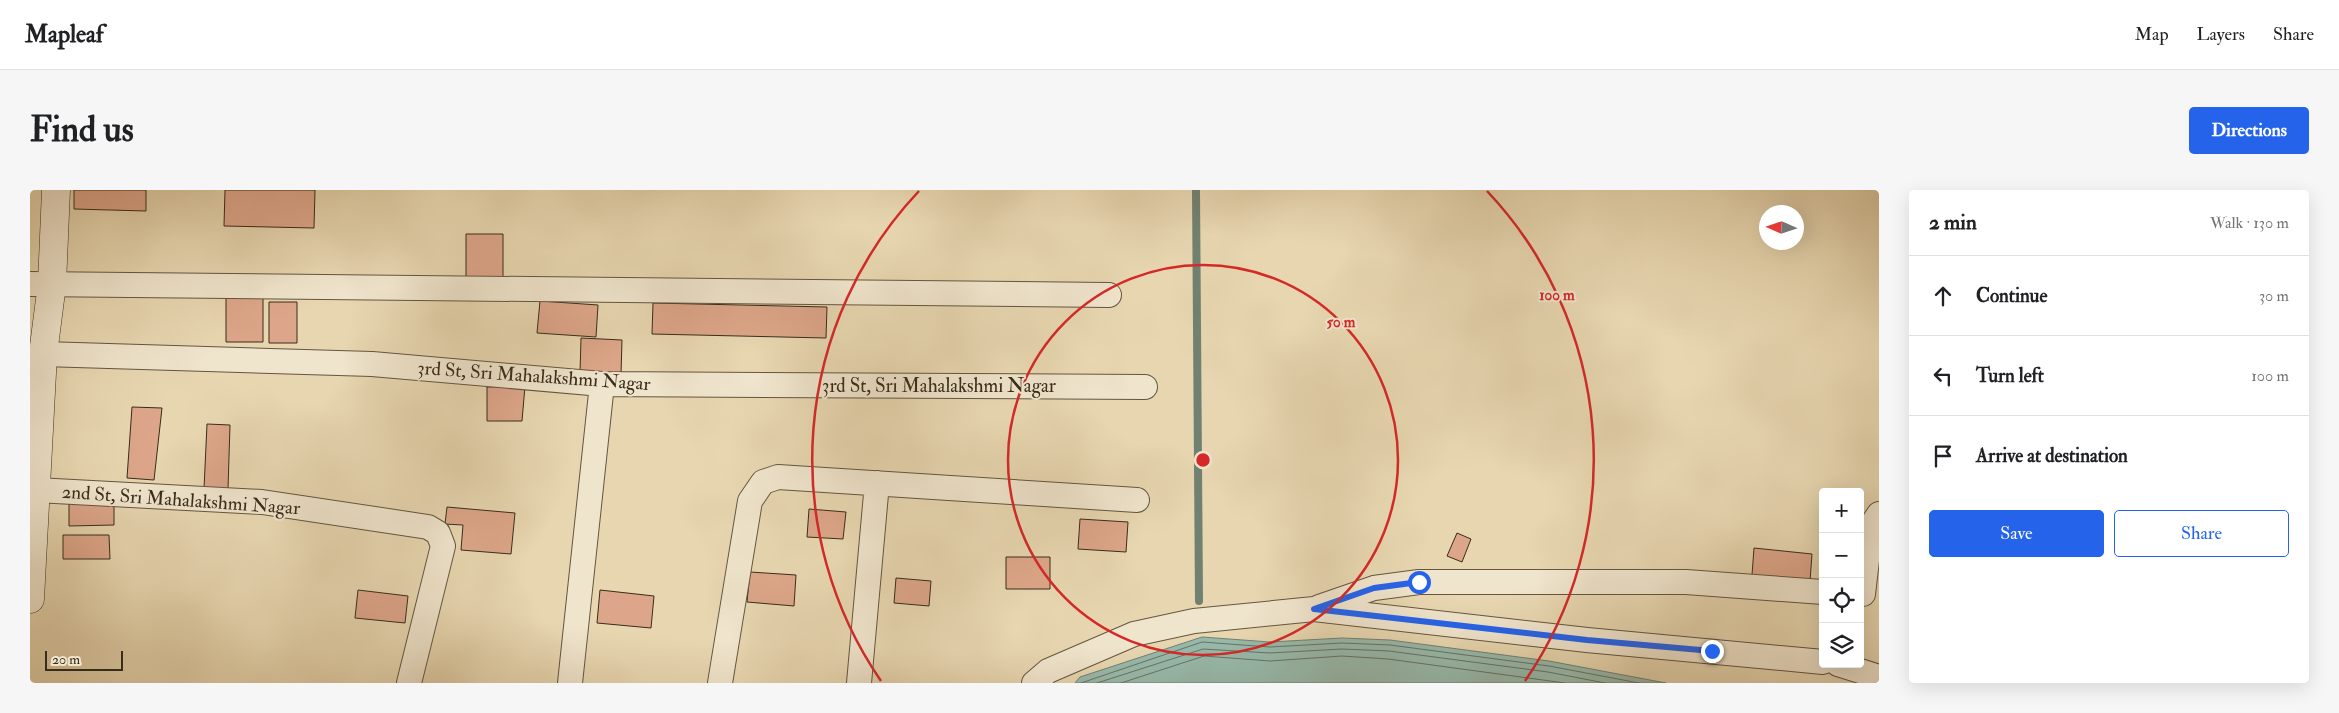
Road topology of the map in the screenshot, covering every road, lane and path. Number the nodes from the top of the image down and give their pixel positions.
1 (56, 190) edge
2 (41, 284) edge
3 (1109, 295) dead end
4 (43, 354) junction
5 (602, 384) junction
6 (1145, 387) dead end
7 (877, 483) junction
8 (36, 490) junction
9 (1136, 500) dead end
10 (1879, 514) edge
11 (1819, 592) edge
12 (1868, 595) edge
13 (30, 599) edge
14 (1314, 609) junction
15 (1819, 662) edge
16 (1851, 668) edge
17 (1879, 677) edge
18 (409, 683) edge
19 (570, 683) edge
20 (720, 683) edge
21 (859, 683) edge
22 (1034, 683) edge

1 - 2 street
2 - 3 street
2 - 4 street
4 - 5 street, 3rd St, Sri Mahalakshmi Nagar
4 - 8 street
5 - 6 street, 3rd St, Sri Mahalakshmi Nagar
5 - 19 street
7 - 9 street
7 - 20 street
7 - 21 street
8 - 13 street
8 - 18 street, 2nd St, Sri Mahalakshmi Nagar
10 - 12 street
11 - 14 street
14 - 15 street
14 - 22 street
16 - 17 street

